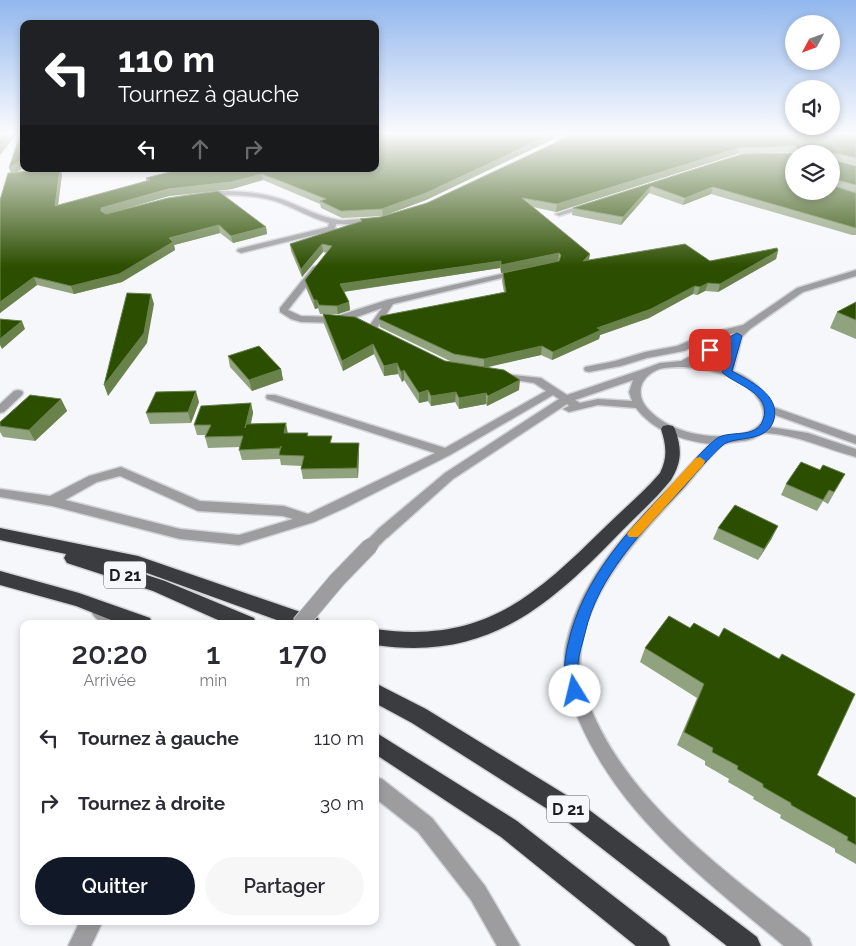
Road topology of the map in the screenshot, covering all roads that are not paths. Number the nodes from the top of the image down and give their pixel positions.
1 (167, 200) edge
2 (597, 202) edge
3 (559, 214) edge
4 (382, 220) edge
5 (332, 221) junction
6 (241, 252) dead end
7 (321, 262) edge
8 (528, 271) edge
9 (856, 273) edge
10 (390, 302) junction
11 (337, 320) junction
12 (365, 326) junction
13 (747, 327) junction
14 (384, 334) edge
15 (737, 336) junction
16 (683, 364) junction
17 (589, 369) dead end
18 (727, 372) junction
19 (489, 373) edge
20 (644, 373) junction
21 (553, 391) junction
22 (18, 394) dead end
23 (271, 397) dead end
24 (567, 400) junction
25 (638, 405) junction
26 (577, 406) junction
27 (769, 409) junction
28 (0, 410) edge
29 (534, 421) junction
30 (668, 429) junction
31 (761, 429) junction
32 (721, 440) junction
33 (856, 440) edge
34 (446, 452) junction
35 (856, 453) edge
36 (0, 493) edge
37 (52, 501) junction
38 (309, 519) junction
39 (0, 534) edge
40 (0, 578) edge
41 (79, 600) junction
42 (112, 620) edge
43 (133, 620) edge
44 (238, 620) edge
45 (300, 620) edge
46 (304, 620) edge
47 (379, 638) edge
48 (379, 694) edge
49 (379, 745) edge
50 (379, 789) edge
51 (90, 925) edge
52 (91, 925) edge
53 (79, 946) edge
54 (84, 946) edge
55 (509, 946) edge
56 (657, 946) edge
57 (748, 946) edge
58 (801, 946) edge

1 - 5 street
2 - 3 street
4 - 5 street
5 - 6 street
7 - 11 street
8 - 10 street
9 - 13 street
10 - 11 street
10 - 12 street
11 - 12 street
12 - 14 street
13 - 15 street
13 - 17 street
15 - 16 street
15 - 18 street
16 - 18 street
16 - 20 street
18 - 27 street
19 - 21 street
20 - 24 street
20 - 25 street
21 - 24 street
21 - 34 street
22 - 28 street
23 - 34 street
24 - 26 street
24 - 29 street
25 - 26 street
25 - 30 street
26 - 29 street
27 - 31 street
27 - 33 street
29 - 46 street, bridge
30 - 32 street
30 - 47 highway
31 - 32 street
31 - 35 street
32 - 58 street
34 - 38 street
36 - 37 street
37 - 38 street
37 - 38 street
39 - 44 highway, D 21
39 - 45 highway
40 - 41 highway, D 21
41 - 42 street
41 - 43 highway, D 21
48 - 57 highway, D 21
49 - 56 highway
50 - 55 street
51 - 53 street
52 - 54 street

